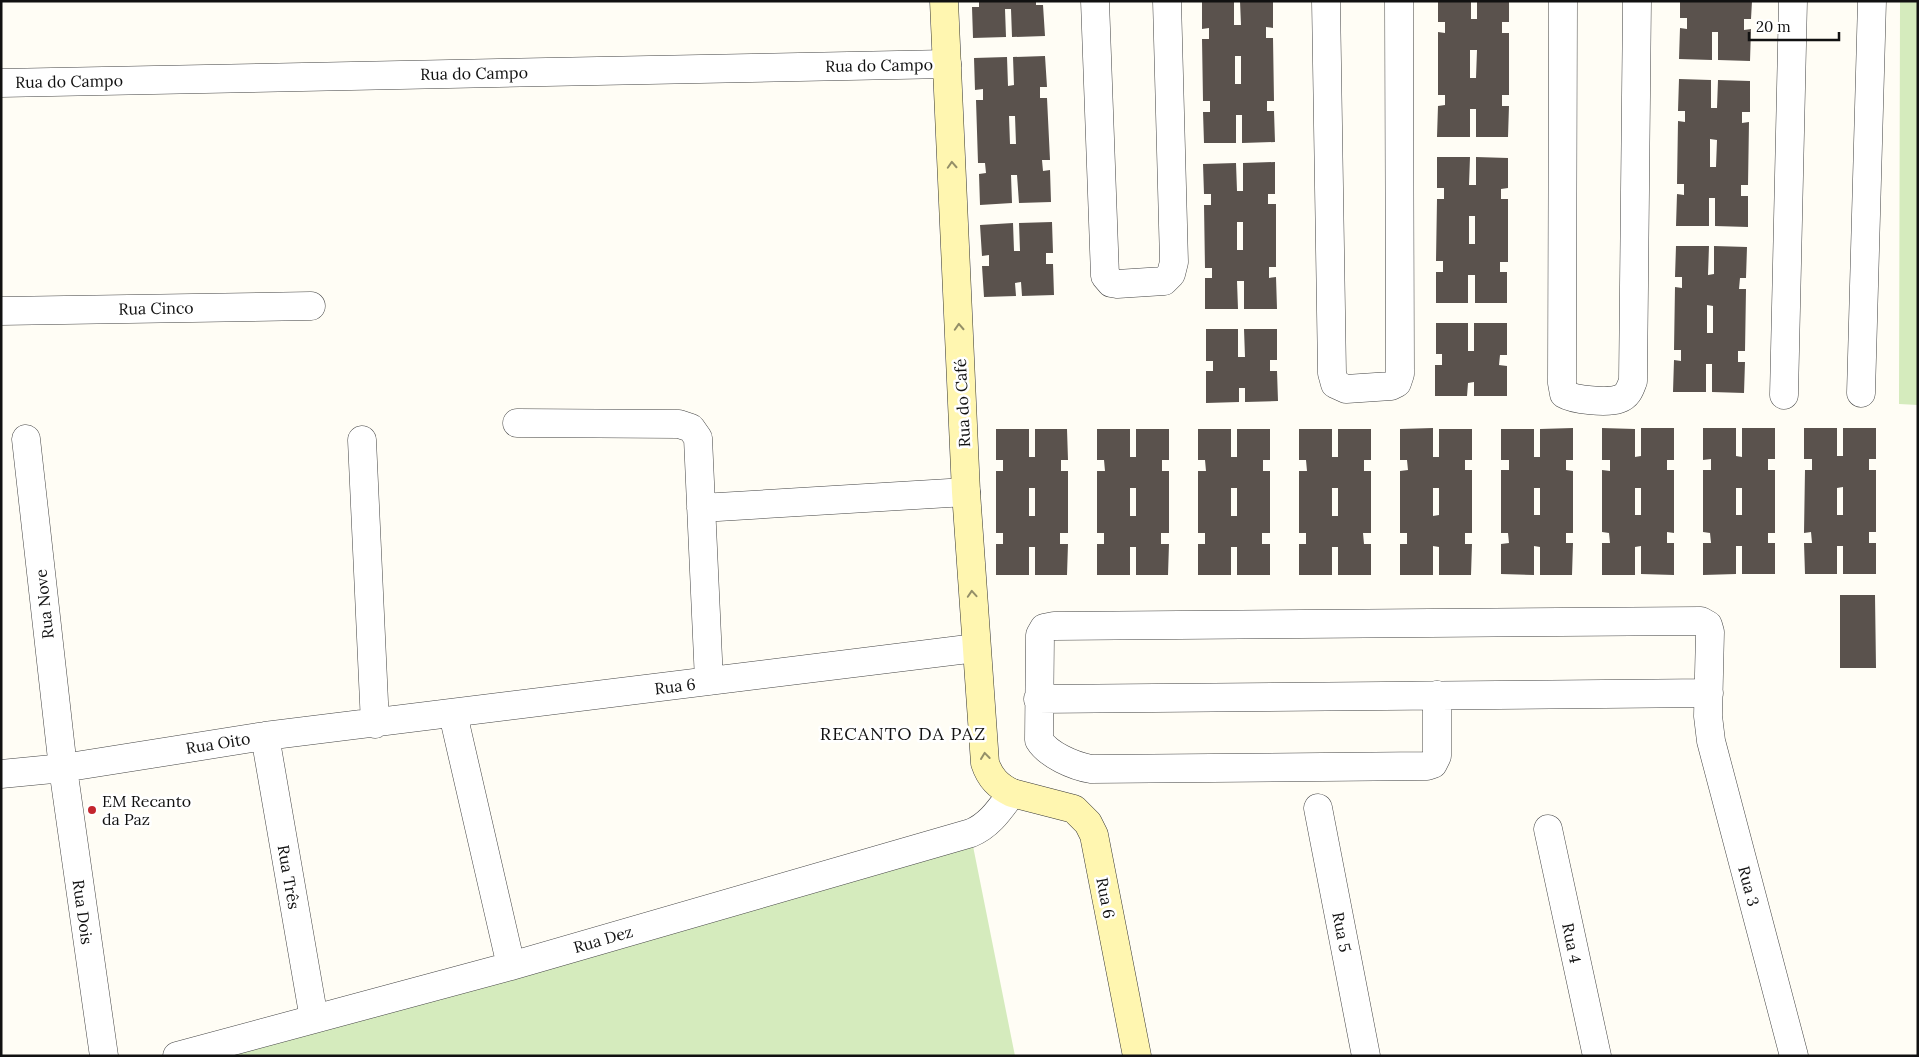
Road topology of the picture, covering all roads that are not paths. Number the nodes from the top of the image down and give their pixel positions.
1 (944, 1) edge
2 (1095, 1) edge
3 (1167, 1) edge
4 (1326, 1) edge
5 (1399, 1) edge
6 (1563, 1) edge
7 (1636, 1) edge
8 (1793, 1) edge
9 (1872, 1) edge
10 (947, 64) junction
11 (1, 83) edge
12 (311, 306) dead end
13 (1, 311) edge
14 (1861, 393) dead end
15 (1784, 395) dead end
16 (516, 423) dead end
17 (26, 439) dead end
18 (362, 440) dead end
19 (966, 492) junction
20 (701, 508) junction
21 (976, 648) junction
22 (709, 681) junction
23 (1438, 695) junction
24 (1038, 699) junction
25 (1708, 704) junction
26 (453, 714) junction
27 (374, 724) junction
28 (265, 736) junction
29 (63, 768) junction
30 (1, 774) edge
31 (1012, 793) junction
32 (1318, 808) dead end
33 (1548, 829) dead end
34 (511, 966) junction
35 (314, 1019) junction
36 (104, 1056) edge
37 (177, 1056) edge
38 (1137, 1056) edge
39 (1366, 1056) edge
40 (1597, 1056) edge
41 (1794, 1056) edge

1 - 10 main road, Rua do Café
2 - 3 street
4 - 5 street
6 - 7 street
8 - 15 street
9 - 14 street
10 - 11 street, Rua do Campo
19 -> 10 main road, Rua do Café
12 - 13 street, Rua Cinco
16 - 20 street
17 - 29 street, Rua Nove
18 - 27 street
19 - 20 street
21 -> 19 main road, Rua do Café
20 - 22 street
21 - 22 street, Rua 6
31 -> 21 main road, Rua do Café
22 - 26 street, Rua 6
23 - 24 street
23 - 24 street
23 - 25 street
24 - 25 street, Rua 3
25 - 41 street, Rua 3
26 - 27 street, Rua 6
26 - 34 street
27 - 28 street, Rua Oito
28 - 29 street, Rua Oito
28 - 35 street, Rua Três
29 - 30 street
29 - 36 street, Rua Dois
31 - 34 street, Rua Dez
31 - 38 main road, Rua 6
32 - 39 street, Rua 5
33 - 40 street, Rua 4
34 - 35 street, Rua Dez
35 - 37 street, Rua Dez

